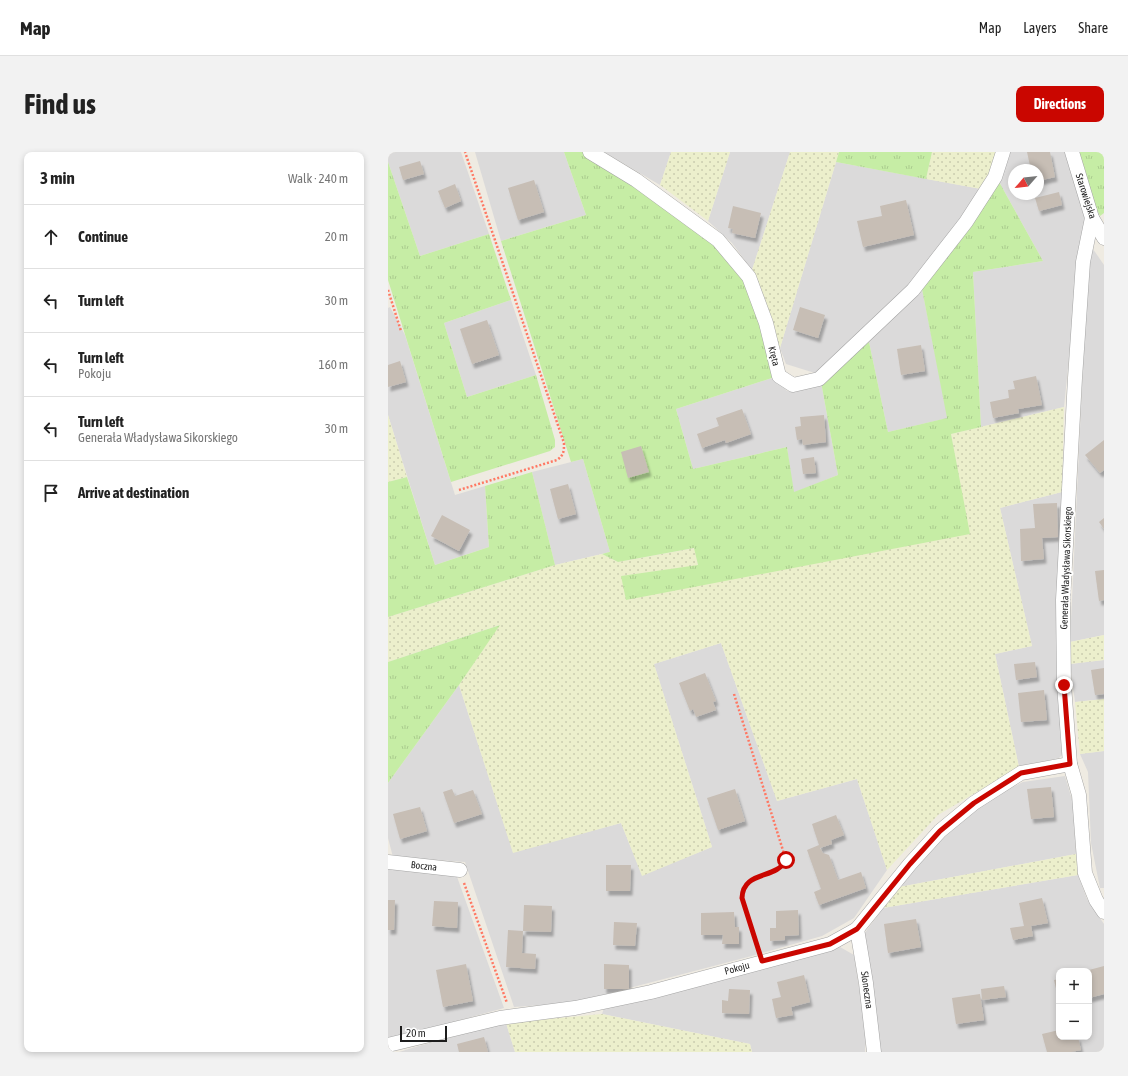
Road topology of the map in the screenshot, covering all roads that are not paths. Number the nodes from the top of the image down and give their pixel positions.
1 (590, 152) edge
2 (1003, 152) edge
3 (1072, 152) edge
4 (1092, 218) junction
5 (1104, 238) edge
6 (1070, 764) junction
7 (388, 862) edge
8 (460, 870) road end
9 (1104, 912) edge
10 (857, 929) junction
11 (388, 1045) edge
12 (874, 1052) edge

1 - 2 street, Kręta
3 - 4 street, Starowiejska
4 - 5 street, Starowiejska
4 - 6 street, Generała Władysława Sikorskiego
6 - 9 street, Generała Władysława Sikorskiego
6 - 10 street, Pokoju
7 - 8 street, Boczna
10 - 11 street, Pokoju
10 - 12 street, Słoneczna

